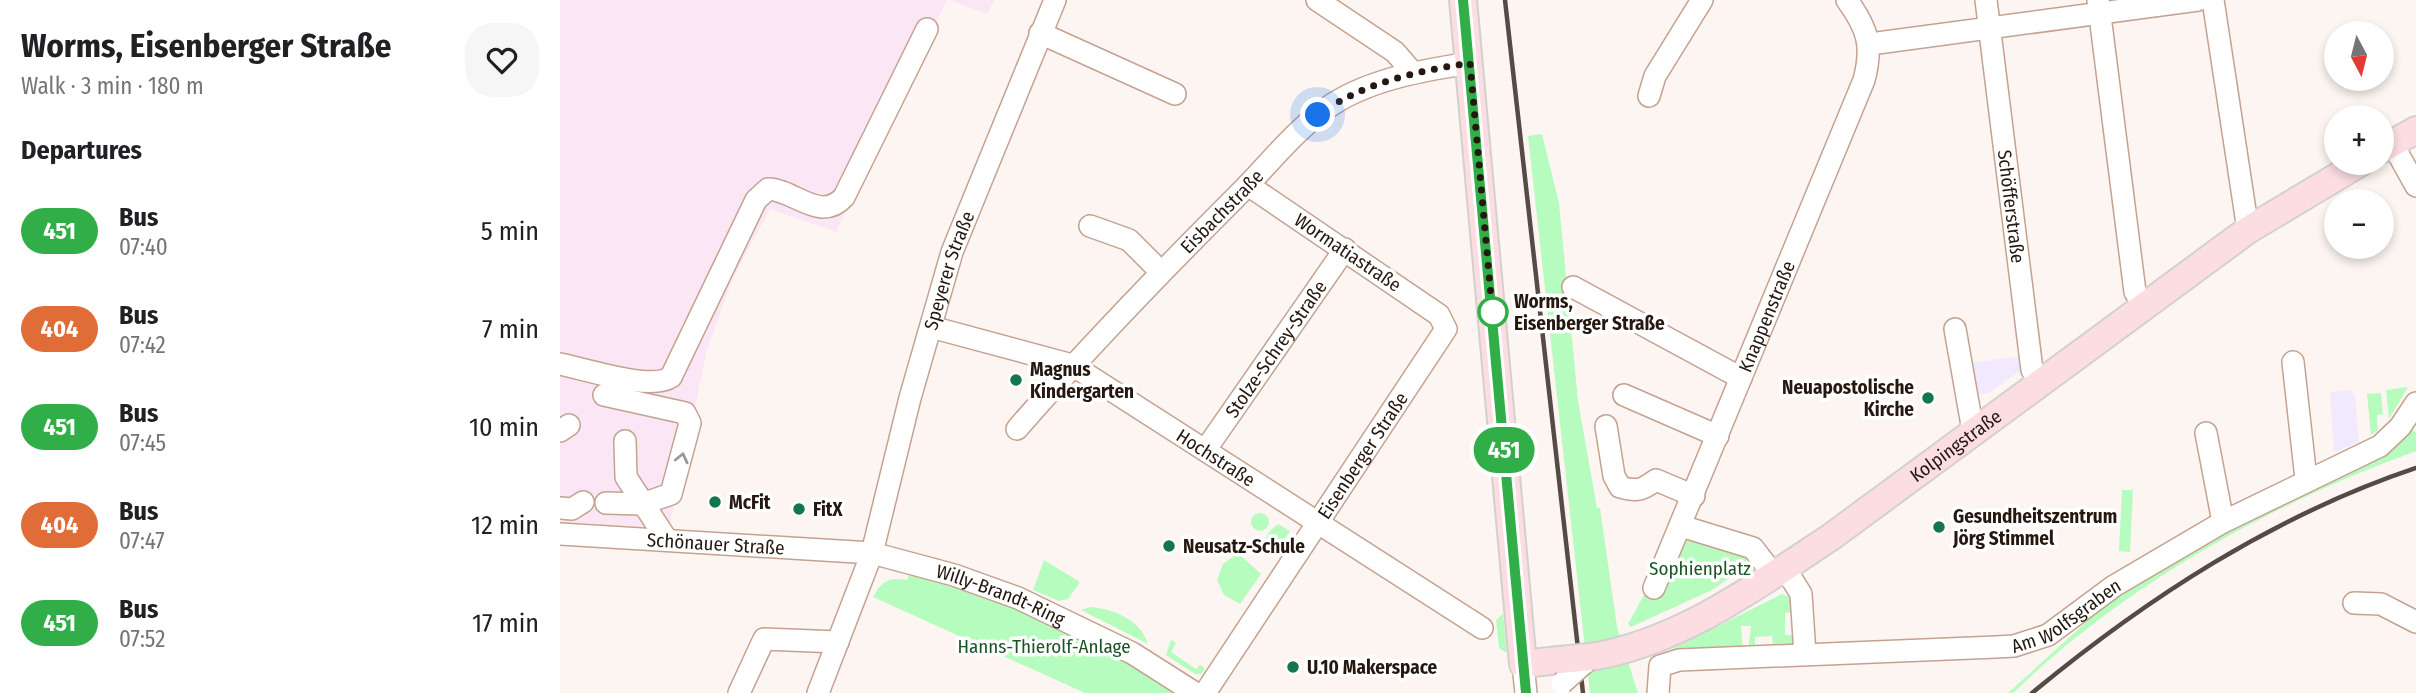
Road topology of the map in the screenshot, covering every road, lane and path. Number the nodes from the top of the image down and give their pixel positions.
1 (1055, 0) edge
2 (1317, 0) edge
3 (1463, 0) edge
4 (1702, 0) edge
5 (1847, 0) edge
6 (1986, 0) edge
7 (2198, 0) edge
8 (2213, 0) edge
9 (2099, 7) edge
10 (1989, 28) junction
11 (927, 29) dead end
12 (1040, 33) junction
13 (1870, 44) junction
14 (1470, 63) junction
15 (1413, 73) junction
16 (1175, 94) dead end
17 (1648, 96) dead end
18 (2416, 130) edge
19 (2394, 142) edge
20 (2394, 156) edge
21 (2340, 175) edge
22 (1248, 185) junction
23 (2416, 186) edge
24 (1090, 226) dead end
25 (2248, 230) junction
26 (1345, 249) junction
27 (1161, 272) junction
28 (1573, 287) dead end
29 (2143, 304) junction
30 (1445, 322) joint
31 (931, 327) junction
32 (1955, 328) dead end
33 (2293, 362) dead end
34 (560, 364) edge
35 (1072, 365) junction
36 (1741, 378) junction
37 (2040, 381) junction
38 (604, 395) dead end
39 (1623, 395) dead end
40 (2416, 403) edge
41 (1606, 426) dead end
42 (1017, 429) dead end
43 (1973, 431) junction
44 (2206, 433) dead end
45 (1718, 436) junction
46 (625, 441) dead end
47 (1206, 449) junction
48 (2306, 480) junction
49 (1694, 496) junction
50 (583, 502) dead end
51 (606, 503) dead end
52 (642, 504) junction
53 (560, 508) edge
54 (2223, 522) junction
55 (1320, 523) junction
56 (1681, 526) junction
57 (560, 534) edge
58 (667, 540) junction
59 (872, 553) junction
60 (1779, 571) junction
61 (1654, 588) dead end
62 (2354, 603) dead end
63 (2416, 622) edge
64 (1482, 628) dead end
65 (838, 642) junction
66 (1805, 654) junction
67 (1523, 663) junction
68 (1558, 679) edge
69 (739, 693) edge
70 (818, 693) edge
71 (1195, 693) edge
72 (1205, 693) edge
73 (1526, 693) edge
74 (1658, 693) edge

1 - 12 street, Speyerer Straße
2 - 15 street
3 - 14 main road
4 - 17 street
5 - 13 street
6 - 10 street, Schöfferstraße
7 - 9 street
8 - 25 street
9 - 10 street
9 - 29 street
10 - 13 street
10 - 37 street, Schöfferstraße
11 - 34 street
12 - 16 street
12 - 31 street, Speyerer Straße
13 - 36 street, Knappenstraße
14 - 15 street, Eisbachstraße
14 - 67 main road
15 - 22 street, Eisbachstraße
18 - 19 main road
20 - 23 street
21 - 25 main road, Kolpingstraße
22 - 26 street, Wormatiastraße
22 - 27 street, Eisbachstraße
24 - 27 street
25 - 29 main road, Kolpingstraße
26 - 30 street, Wormatiastraße
26 - 47 street, Stolze-Schrey-Straße
27 - 35 street, Eisbachstraße
28 - 36 street
29 - 37 main road, Kolpingstraße
30 - 55 street, Eisenberger Straße
31 - 35 street, Hochstraße
31 - 59 street, Speyerer Straße
32 - 43 street
33 - 48 street
35 - 42 street, Eisbachstraße
35 - 47 street, Hochstraße
36 - 45 street, Knappenstraße
37 - 43 main road, Kolpingstraße
52 -> 38 street
39 - 45 street
40 - 48 street, Am Wolfsgraben
41 - 49 street
43 - 60 main road, Kolpingstraße
44 - 54 street
45 - 49 street, Knappenstraße
46 - 52 street
47 - 55 street, Hochstraße
48 - 54 street, Am Wolfsgraben
49 - 56 street, Knappenstraße
50 - 53 street
51 - 52 street
52 - 58 street
54 - 66 street, Am Wolfsgraben
55 - 64 street, Hochstraße
55 - 72 street, Eisenberger Straße
56 - 60 street
56 - 61 street, Knappenstraße
57 - 58 street, Schönauer Straße
58 - 59 street, Schönauer Straße
59 - 65 street, Speyerer Straße
59 - 71 street, Willy-Brandt-Ring
60 - 66 street
60 - 68 main road, Kolpingstraße, bridge
62 - 63 street
65 - 69 street
65 - 70 street, Speyerer Straße
66 - 74 street, Am Wolfsgraben
67 - 68 main road, Kolpingstraße
67 - 73 street

